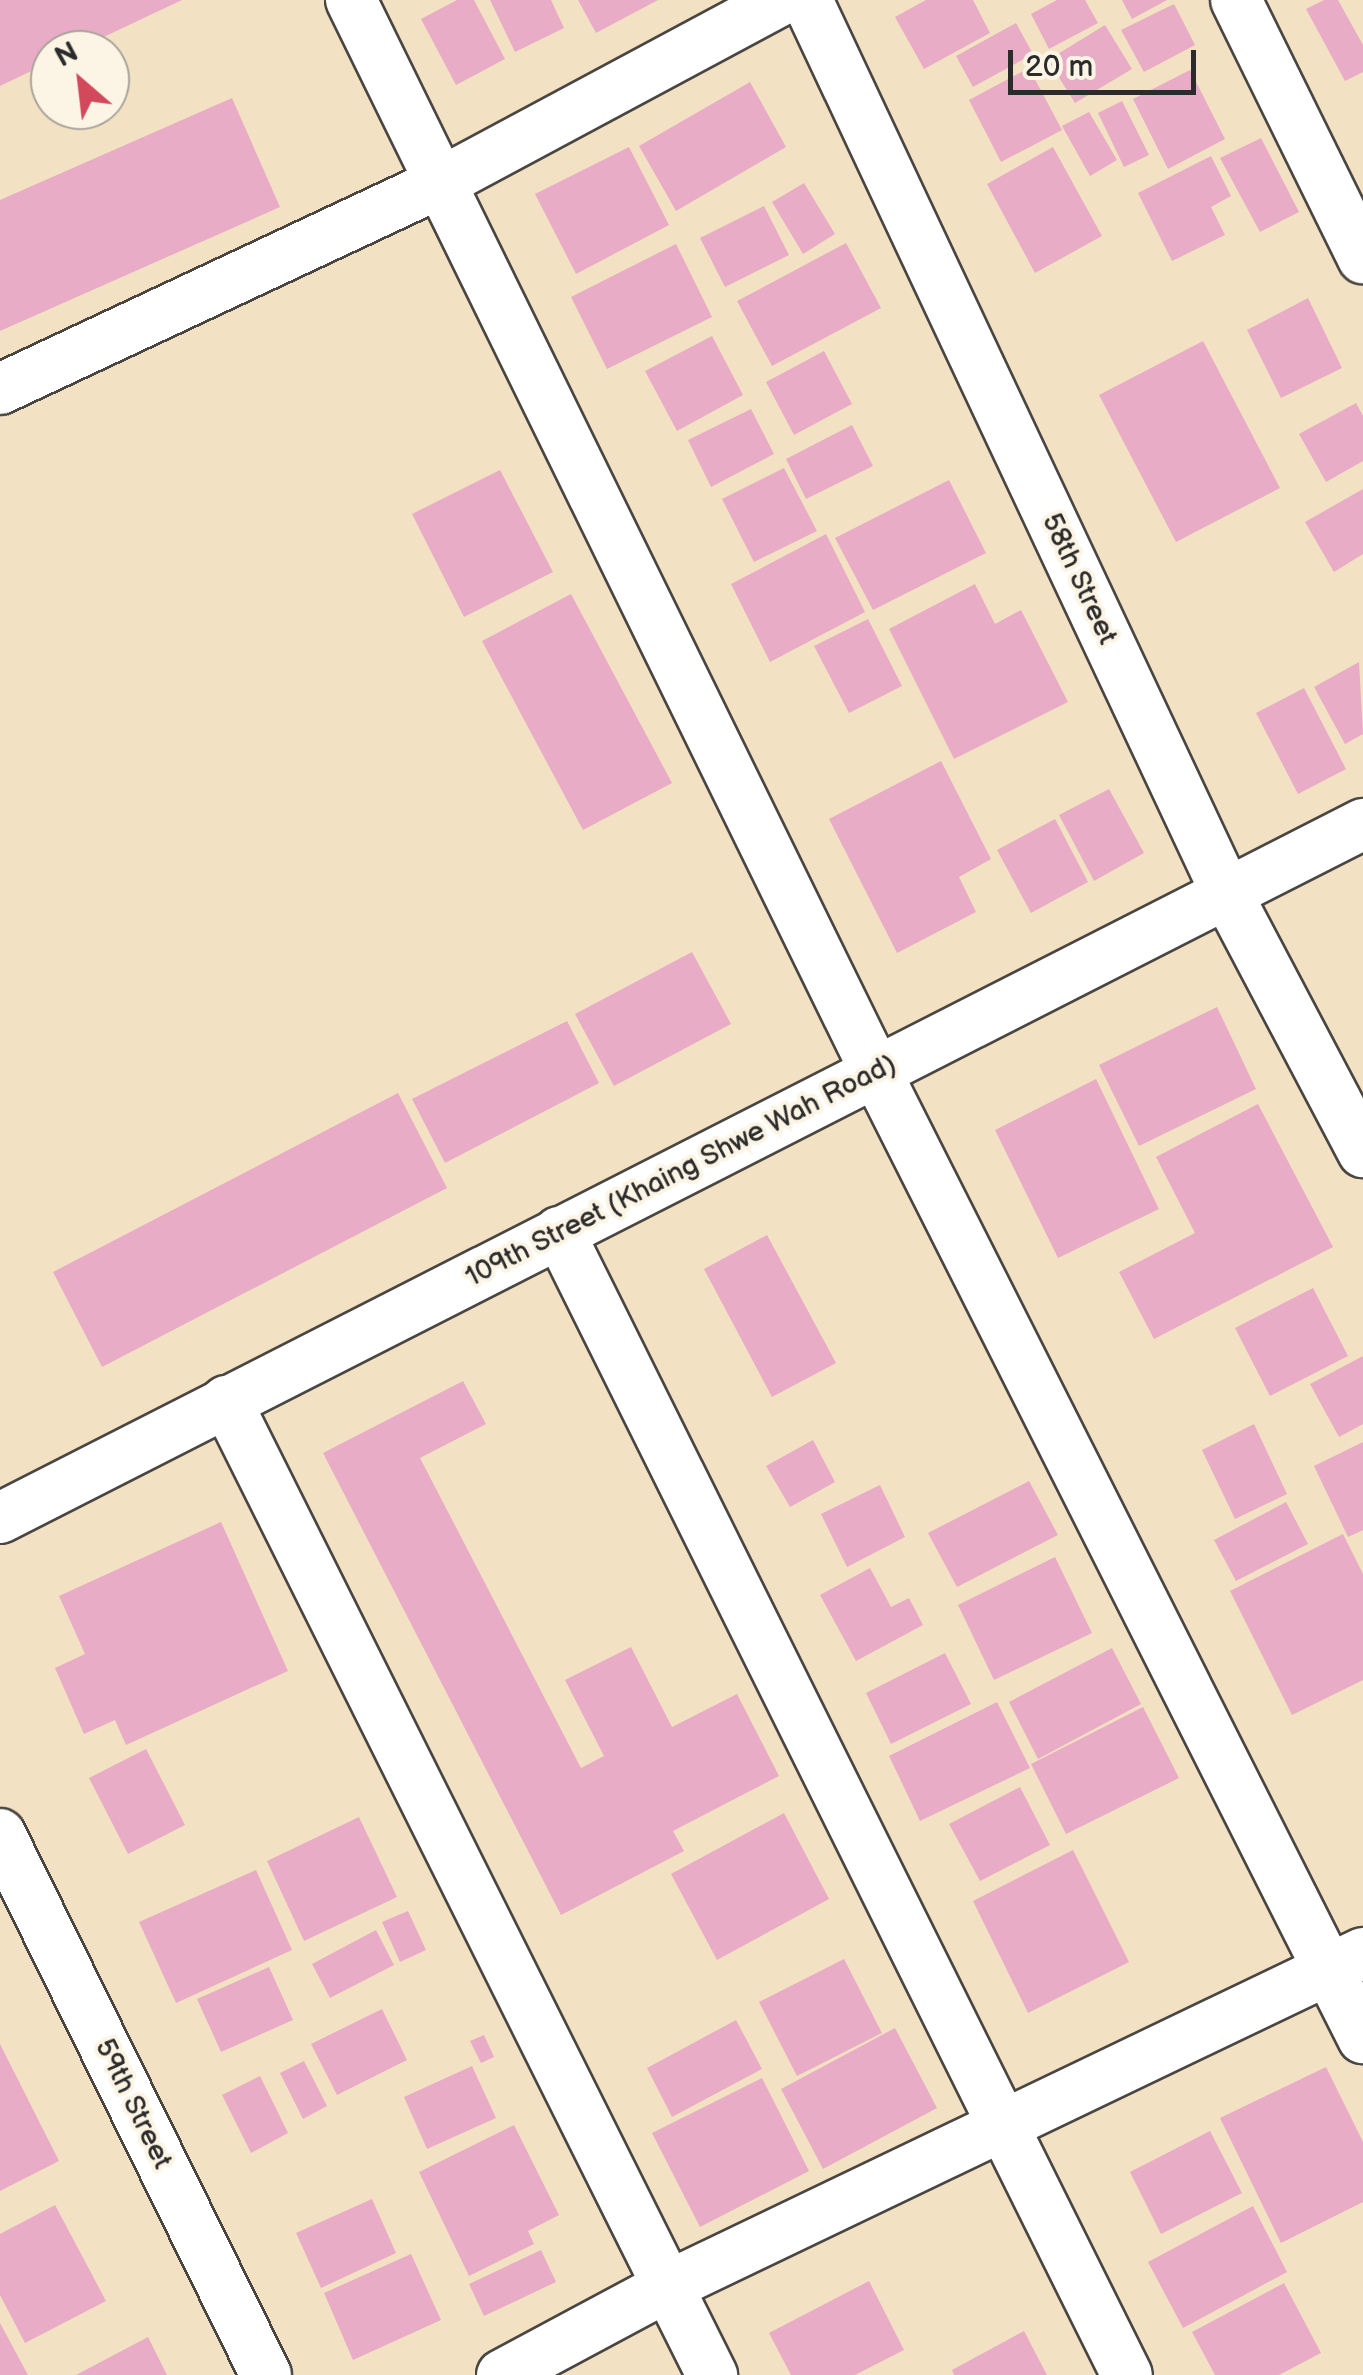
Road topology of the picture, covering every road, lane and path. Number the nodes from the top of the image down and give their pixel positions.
1 (351, 0) edge
2 (782, 0) edge
3 (807, 0) edge
4 (1236, 0) edge
5 (442, 182) junction
6 (1363, 258) edge
7 (0, 389) edge
8 (1363, 824) edge
9 (1227, 894) junction
10 (876, 1072) junction
11 (1363, 1152) edge
12 (559, 1232) junction
13 (226, 1401) junction
14 (0, 1518) edge
15 (0, 1834) edge
16 (1346, 1961) edge
17 (1363, 2038) edge
18 (1004, 2128) junction
19 (668, 2286) junction
20 (266, 2375) edge
21 (502, 2375) edge
22 (712, 2375) edge
23 (1127, 2375) edge

1 - 5 street
2 - 5 street
3 - 9 street, 58th Street
4 - 6 street
5 - 7 street
5 - 10 street
8 - 9 street, 109th Street (Khaing Shwe Wah Road)
9 - 10 street, 109th Street (Khaing Shwe Wah Road)
9 - 11 street, 58th Street
10 - 12 street, 109th Street (Khaing Shwe Wah Road)
10 - 16 street
12 - 13 street, 109th Street (Khaing Shwe Wah Road)
12 - 18 street
13 - 14 street, 109th Street (Khaing Shwe Wah Road)
13 - 19 street
15 - 20 street, 59th Street
16 - 17 street
16 - 18 street
18 - 19 street
18 - 23 street
19 - 21 street
19 - 22 street

